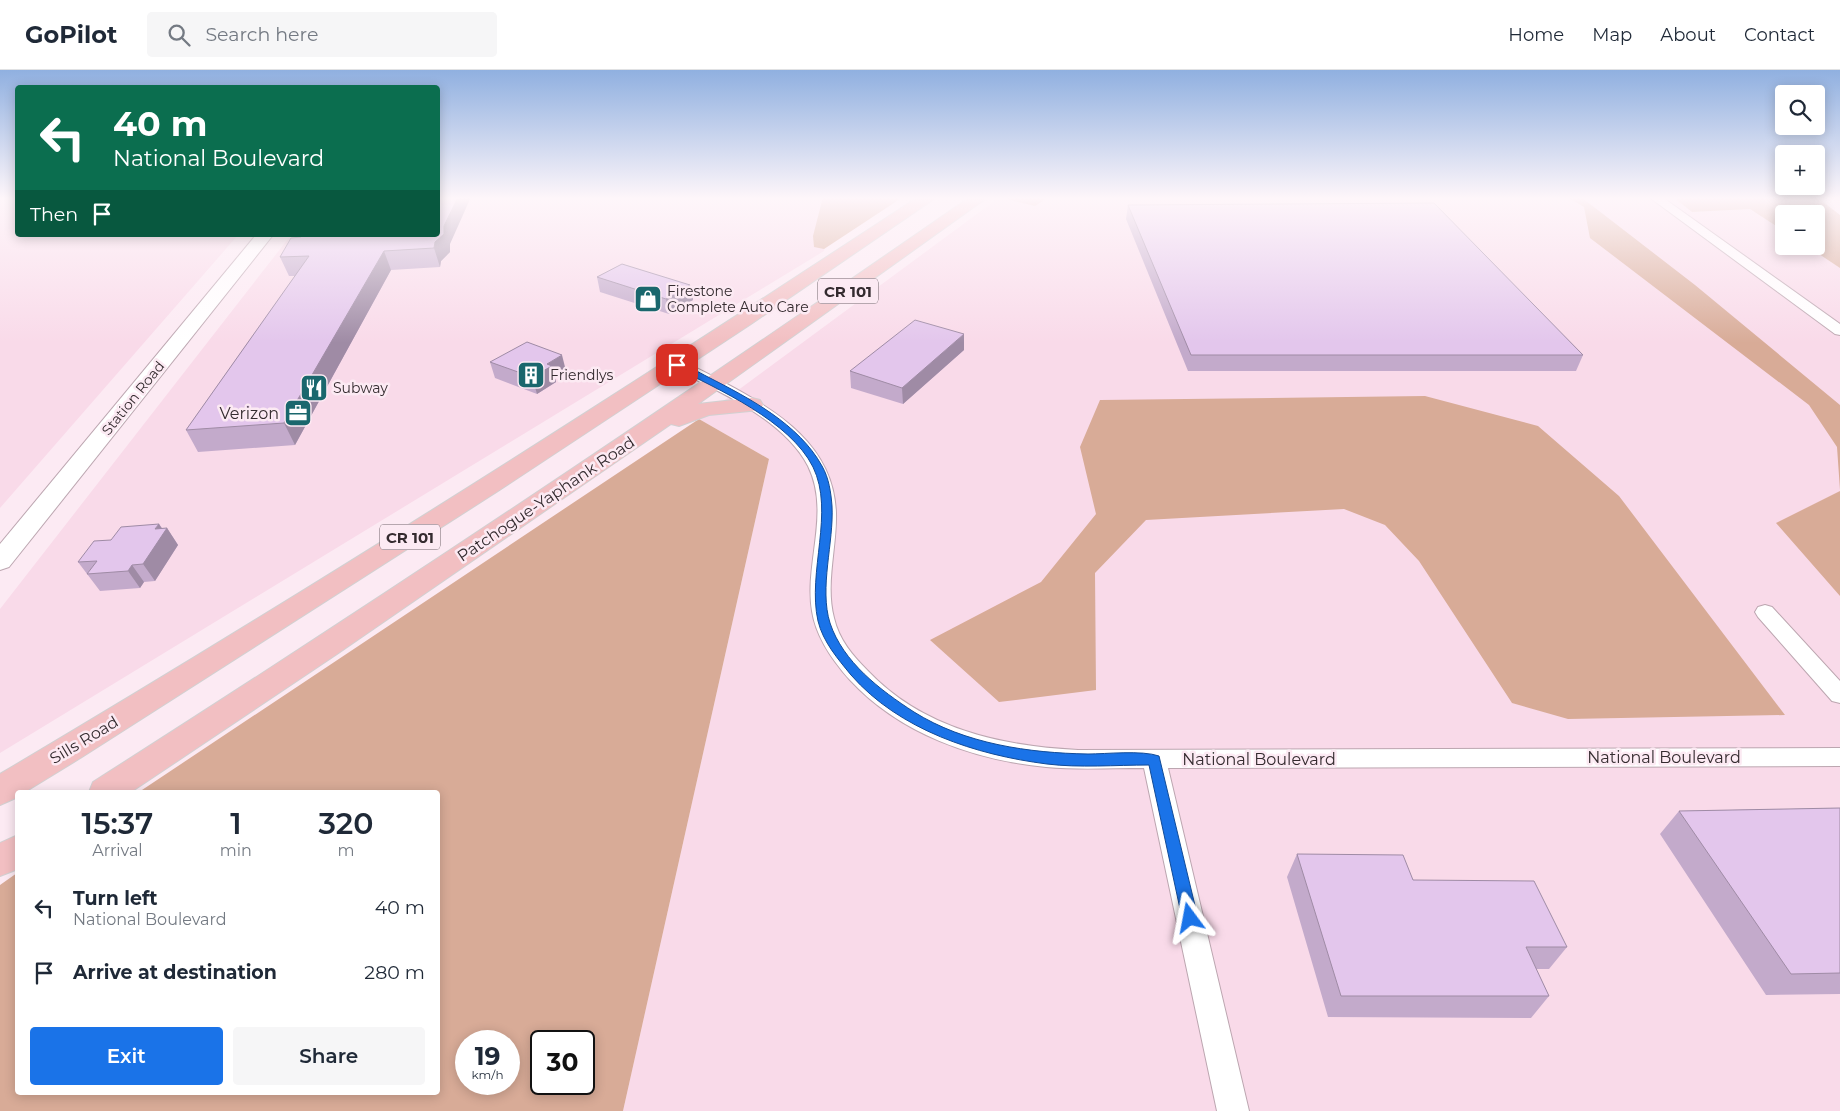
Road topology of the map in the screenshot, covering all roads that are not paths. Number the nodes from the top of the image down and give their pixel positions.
1 (256, 246) edge
2 (856, 246) edge
3 (911, 246) edge
4 (1723, 246) edge
5 (1840, 330) edge
6 (677, 365) junction
7 (716, 383) junction
8 (752, 405) junction
9 (607, 458) junction
10 (0, 561) edge
11 (1765, 612) dead end
12 (1840, 695) edge
13 (1840, 758) edge
14 (1154, 760) junction
15 (0, 790) edge
16 (108, 790) edge
17 (15, 852) edge
18 (0, 861) edge
19 (1233, 1111) edge

1 - 10 main road, Station Road
2 - 6 main road, CR 101
3 - 7 main road, Patchogue-Yaphank Road / CR 101
4 - 5 street
6 - 7 street, National Boulevard
6 - 15 main road, Sills Road / CR 101
7 - 8 street, National Boulevard
7 - 9 main road, Patchogue-Yaphank Road / CR 101
8 - 9 main road
8 - 14 street, National Boulevard
9 - 16 main road, Patchogue-Yaphank Road / CR 101
11 - 12 street
13 - 14 street, National Boulevard
14 - 19 street
17 - 18 main road

